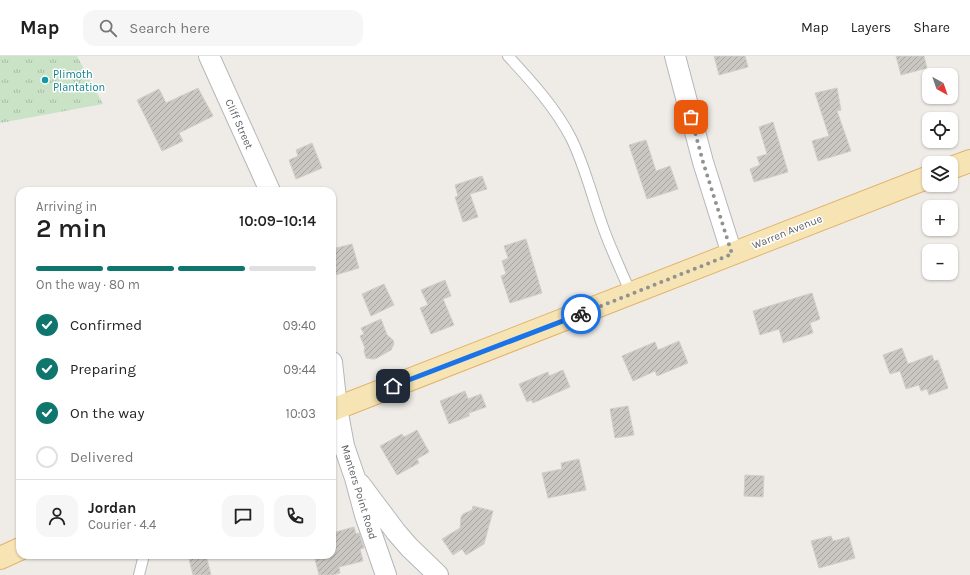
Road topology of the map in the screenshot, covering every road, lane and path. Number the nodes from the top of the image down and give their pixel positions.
1 (209, 56) edge
2 (508, 56) edge
3 (675, 56) edge
4 (970, 160) edge
5 (958, 165) edge
6 (922, 180) edge
7 (268, 187) edge
8 (732, 254) junction
9 (632, 294) junction
10 (336, 408) edge
11 (336, 416) edge
12 (355, 478) junction
13 (16, 551) edge
14 (0, 558) edge
15 (143, 559) edge
16 (139, 575) edge
17 (386, 575) edge
18 (438, 575) edge

1 - 7 street, Cliff Street
2 - 9 lane
3 - 8 street
4 - 5 main road
6 - 8 main road, Warren Avenue
8 - 9 main road, Warren Avenue
9 - 10 main road, Warren Avenue
11 - 12 street, Manters Point Road
12 - 17 street, Manters Point Road
12 - 18 street
13 - 14 main road
15 - 16 lane

